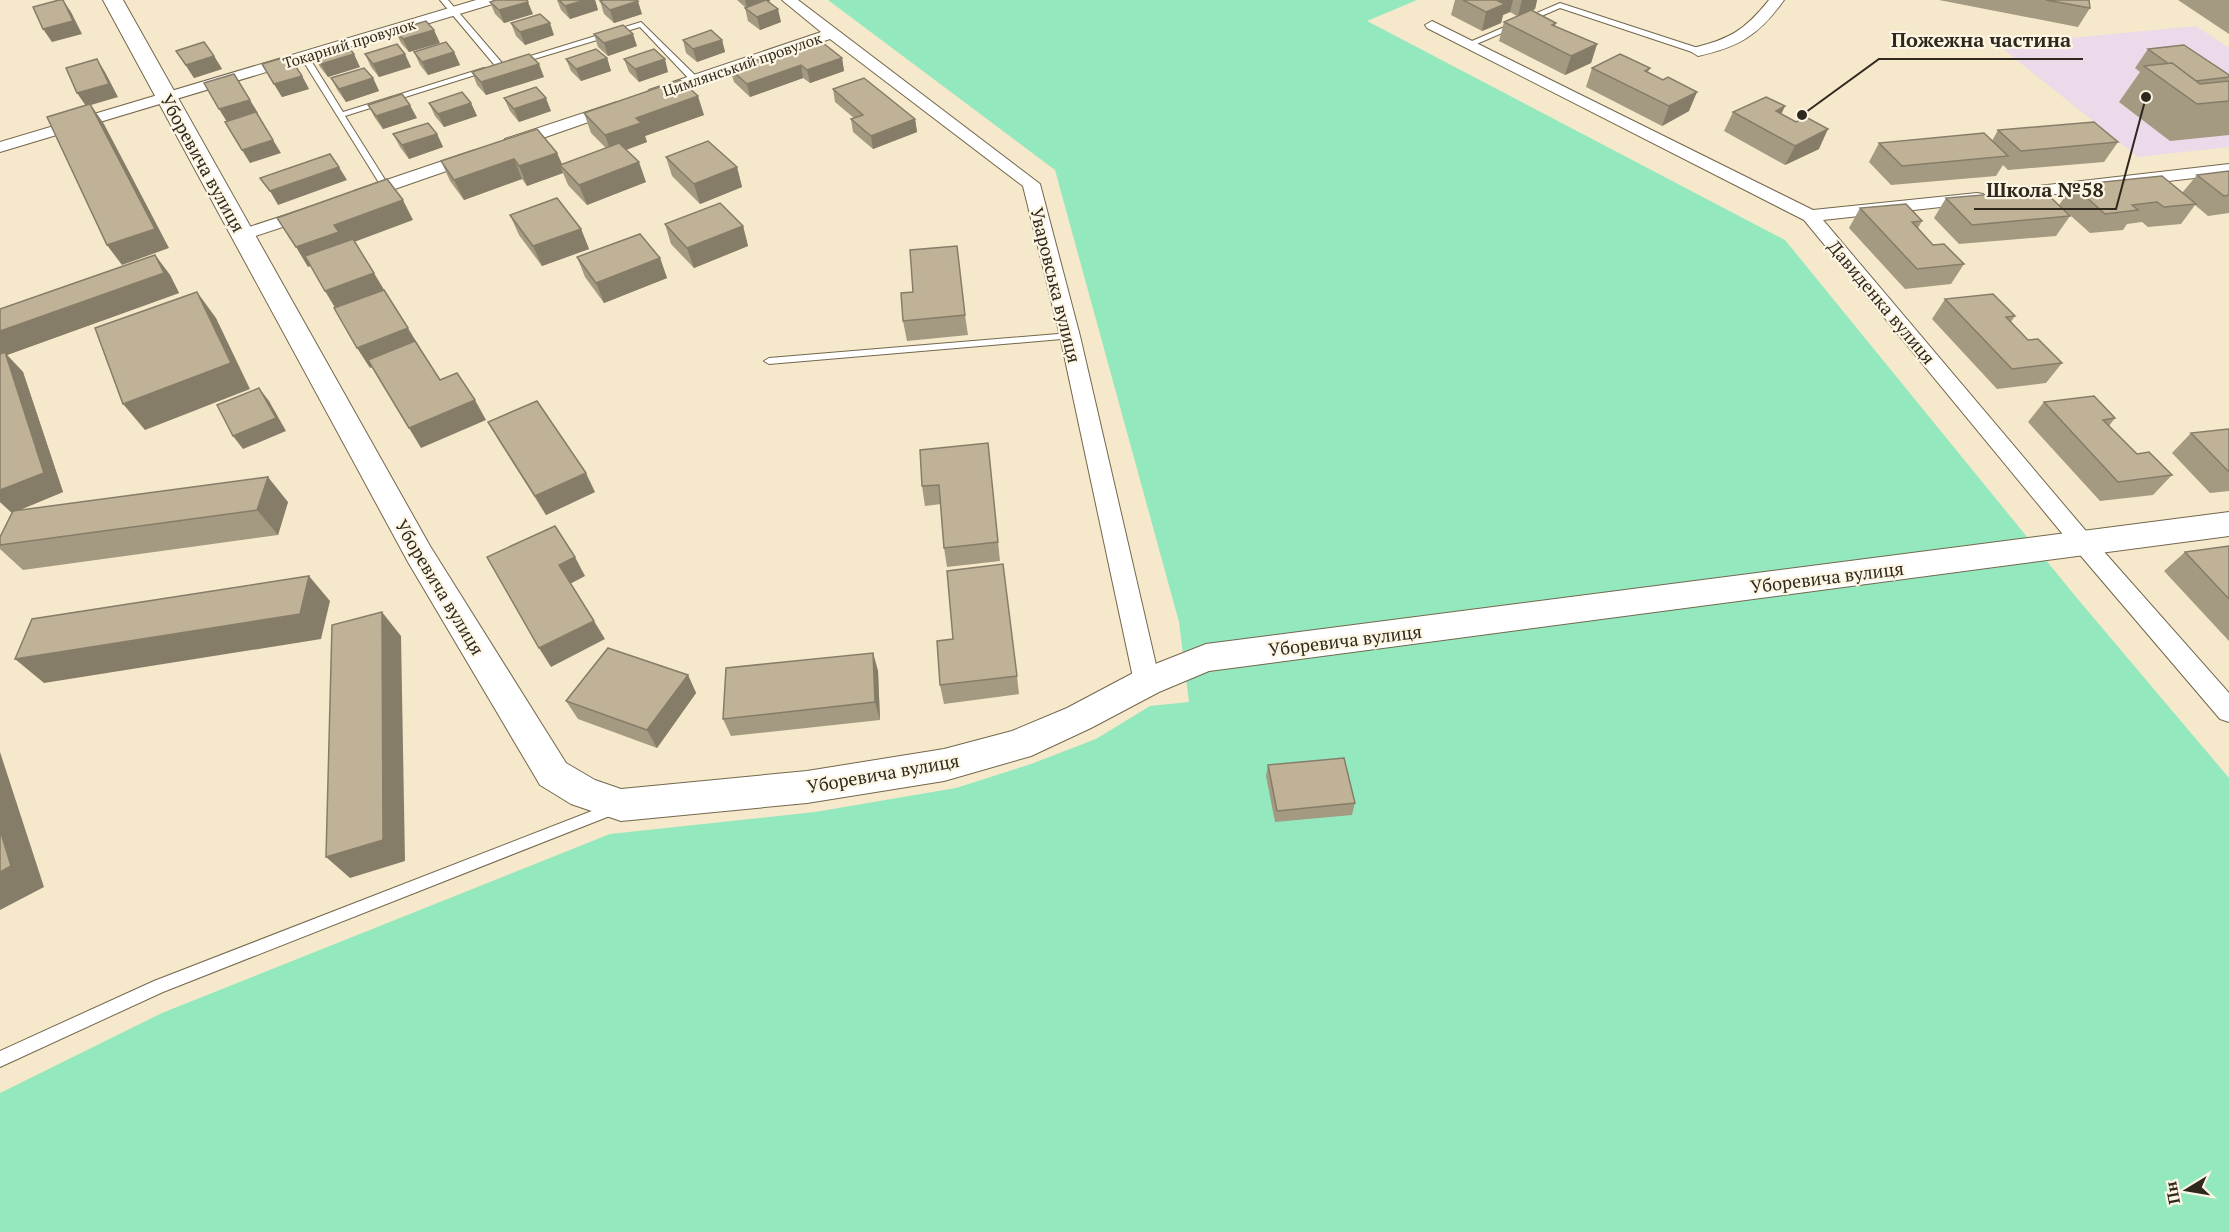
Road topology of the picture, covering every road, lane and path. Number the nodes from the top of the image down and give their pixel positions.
1 (113, 0) edge
2 (490, 0) edge
3 (789, 0) edge
4 (1777, 0) edge
5 (449, 6) edge
6 (1432, 25) dead end
7 (832, 33) junction
8 (1469, 44) junction
9 (1698, 51) joint
10 (304, 56) junction
11 (500, 66) junction
12 (695, 80) junction
13 (167, 98) junction
14 (340, 114) junction
15 (0, 147) edge
16 (2229, 169) edge
17 (385, 186) junction
18 (1810, 216) junction
19 (243, 235) junction
20 (1070, 336) junction
21 (769, 360) dead end
22 (2229, 524) edge
23 (2083, 543) junction
24 (1148, 682) junction
25 (2229, 711) edge
26 (621, 805) junction
27 (0, 1059) edge

1 - 13 street, Уборевича вулиця
2 - 5 street, Токарний провулок
3 - 7 street, Уваровська вулиця
4 - 9 street
5 - 10 street, Токарний провулок
5 - 11 lane
6 - 8 street, Давиденка вулиця
7 - 12 street, Цимлянський провулок
7 - 20 street, Уваровська вулиця
8 - 9 lane
8 - 18 street, Давиденка вулиця
10 - 13 street, Токарний провулок
10 - 14 lane
11 - 12 lane
11 - 14 lane
12 - 17 street, Цимлянський провулок
13 - 15 street, Токарний провулок
13 - 19 street, Уборевича вулиця
14 - 17 lane
16 - 18 street
17 - 19 street, Цимлянський провулок
18 - 23 street, Давиденка вулиця
19 - 26 street, Уборевича вулиця
20 - 21 lane
20 - 24 street, Уваровська вулиця
22 - 23 street, Уборевича вулиця
23 - 24 street, Уборевича вулиця
23 - 25 street, Давиденка вулиця
24 - 26 street, Уборевича вулиця
26 - 27 lane

